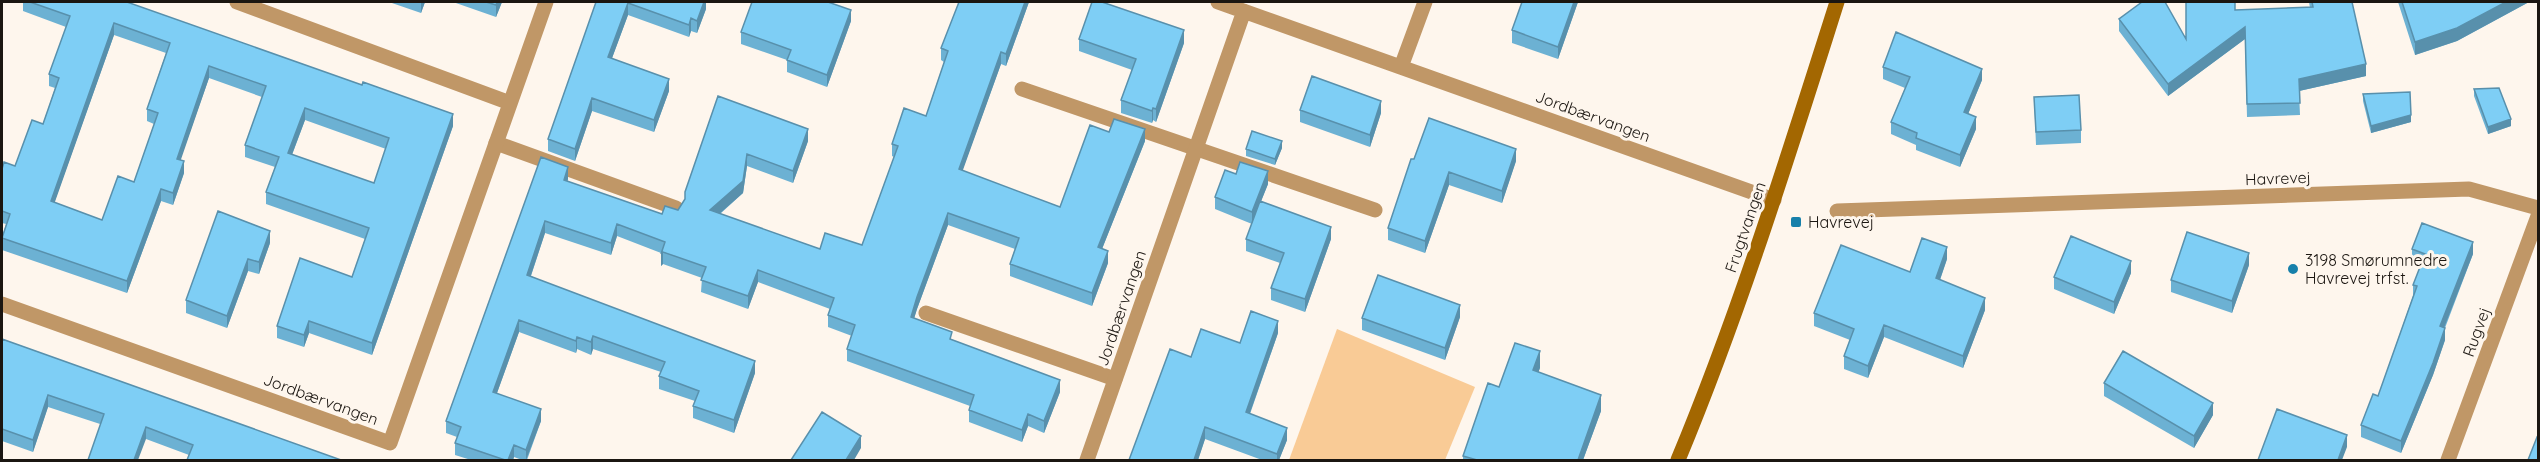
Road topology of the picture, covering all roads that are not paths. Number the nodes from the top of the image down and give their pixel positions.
1 (237, 2) edge
2 (546, 2) edge
3 (1218, 2) edge
4 (1425, 2) edge
5 (1837, 2) edge
6 (1244, 11) junction
7 (1401, 67) junction
8 (1022, 89) dead end
9 (510, 103) junction
10 (496, 143) junction
11 (1196, 149) junction
12 (1774, 200) junction
13 (676, 208) edge
14 (2538, 208) edge
15 (1375, 210) dead end
16 (1837, 211) dead end
17 (2538, 216) edge
18 (2, 304) edge
19 (926, 313) dead end
20 (1115, 379) junction
21 (1087, 460) edge
22 (1678, 460) edge
23 (2448, 460) edge

1 - 9 street
2 - 9 street, Jordbærvangen
3 - 6 street, Jordbærvangen
4 - 7 street
5 - 12 street, Frugtvangen
6 - 7 street, Jordbærvangen
6 - 11 street, Jordbærvangen
7 - 12 street, Jordbærvangen
8 - 11 street
9 - 10 street, Jordbærvangen
10 - 13 street
10 - 18 street, Jordbærvangen
11 - 15 street
11 - 20 street, Jordbærvangen
12 - 22 street, Frugtvangen
14 - 16 street, Havrevej
17 - 23 street, Rugvej
19 - 20 street, Jordbærvangen
20 - 21 street, Jordbærvangen

